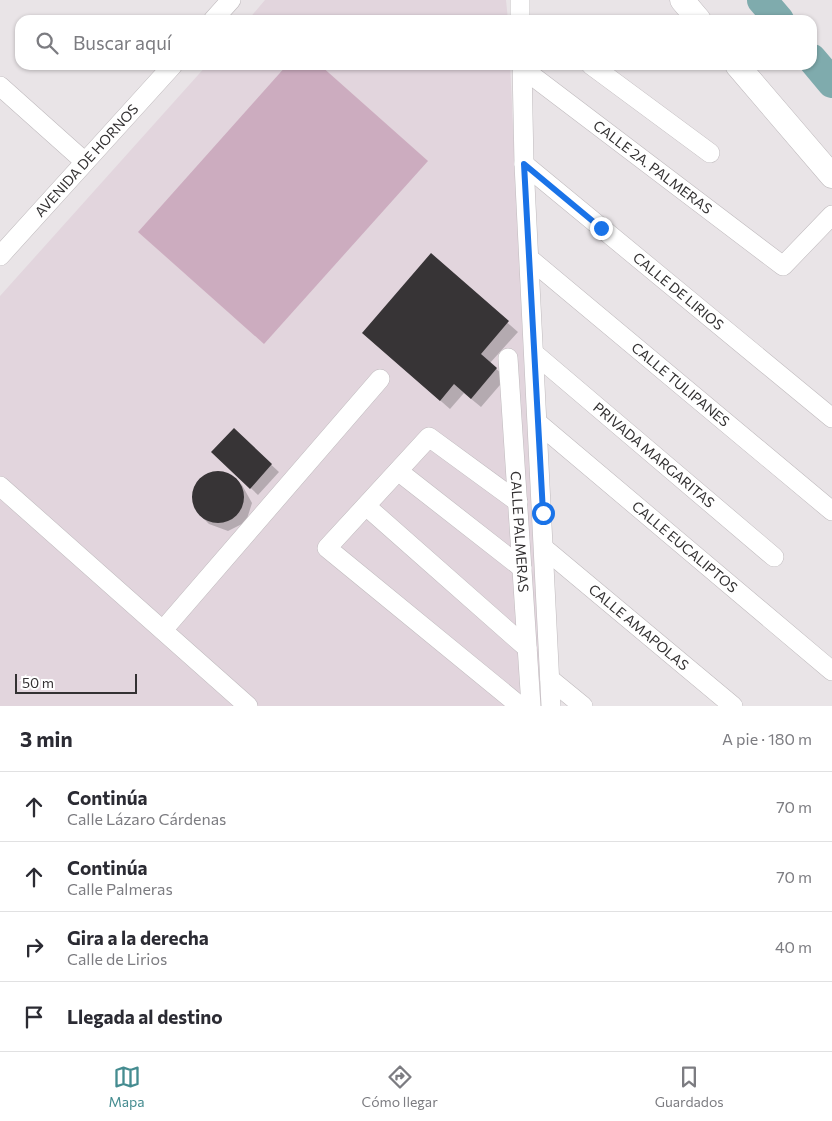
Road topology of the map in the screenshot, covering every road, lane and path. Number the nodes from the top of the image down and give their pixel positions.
1 (231, 0) edge
2 (682, 0) edge
3 (218, 15) edge
4 (695, 15) edge
5 (168, 70) edge
6 (522, 70) edge
7 (526, 70) edge
8 (598, 70) edge
9 (741, 70) edge
10 (0, 86) edge
11 (710, 153) dead end
12 (85, 162) junction
13 (524, 164) junction
14 (832, 176) edge
15 (832, 215) edge
16 (0, 256) edge
17 (530, 259) junction
18 (534, 348) junction
19 (508, 358) dead end
20 (380, 379) dead end
21 (832, 418) edge
22 (538, 423) junction
23 (398, 471) junction
24 (0, 486) edge
25 (518, 502) junction
26 (366, 506) junction
27 (832, 511) edge
28 (545, 549) junction
29 (774, 557) dead end
30 (522, 568) junction
31 (163, 630) junction
32 (527, 648) junction
33 (832, 672) edge
34 (550, 679) junction
35 (248, 706) edge
36 (520, 706) edge
37 (531, 706) edge
38 (551, 706) edge
39 (583, 706) edge
40 (733, 706) edge

1 - 3 street
2 - 4 main road
5 - 12 street, AVENIDA DE HORNOS
6 - 13 street
7 - 15 street, CALLE 2A. PALMERAS
8 - 11 street
9 - 14 main road
10 - 12 street
12 - 16 street, AVENIDA DE HORNOS
13 - 17 street
13 - 21 street, CALLE DE LIRIOS
17 - 18 street
17 - 27 street, CALLE TULIPANES
18 - 22 street
18 - 29 street, PRIVADA MARGARITAS
19 - 25 street, CALLE PALMERAS
20 - 31 street
22 - 28 street
22 - 33 street, CALLE EUCALIPTOS
23 - 25 street
23 - 26 street
23 - 30 street
24 - 31 street
25 - 30 street, CALLE PALMERAS
26 - 32 street
26 - 36 street
28 - 34 street
28 - 40 street, CALLE AMAPOLAS
30 - 32 street, CALLE PALMERAS
31 - 35 street
32 - 37 street, CALLE PALMERAS
34 - 38 street
34 - 39 street

